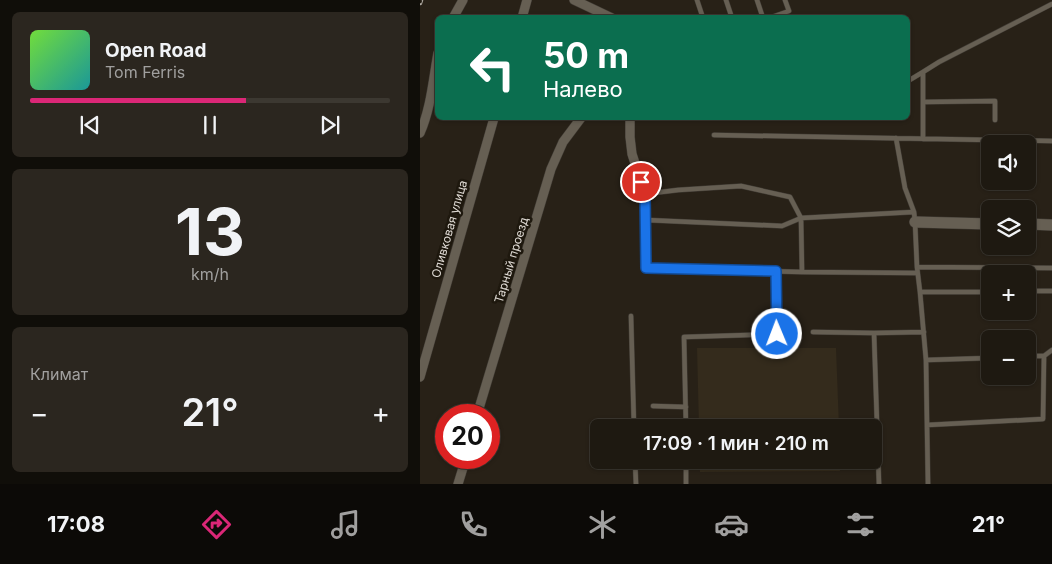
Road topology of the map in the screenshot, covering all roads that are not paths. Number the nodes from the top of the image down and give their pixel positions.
1 (463, 0) edge
2 (527, 0) edge
3 (574, 0) edge
4 (697, 0) edge
5 (726, 0) edge
6 (757, 0) edge
7 (785, 0) edge
8 (1052, 4) edge
9 (455, 15) edge
10 (523, 15) edge
11 (606, 15) edge
12 (702, 15) edge
13 (731, 15) edge
14 (762, 15) edge
15 (778, 15) edge
16 (435, 72) edge
17 (923, 72) junction
18 (910, 80) edge
19 (923, 102) junction
20 (493, 120) edge
21 (580, 120) edge
22 (630, 120) edge
23 (995, 120) dead end
24 (420, 134) edge
25 (714, 135) dead end
26 (896, 138) junction
27 (923, 139) junction
28 (1052, 141) edge
29 (645, 194) junction
30 (915, 217) junction
31 (801, 218) junction
32 (646, 220) junction
33 (981, 223) edge
34 (1036, 224) edge
35 (1052, 225) edge
36 (646, 268) joint
37 (1052, 268) edge
38 (917, 270) junction
39 (776, 271) junction
40 (802, 272) junction
41 (1036, 291) edge
42 (1052, 291) edge
43 (920, 292) junction
44 (981, 292) edge
45 (632, 316) dead end
46 (813, 332) dead end
47 (924, 332) junction
48 (874, 333) junction
49 (1052, 350) edge
50 (1036, 356) edge
51 (1044, 356) junction
52 (981, 358) edge
53 (926, 360) junction
54 (420, 377) edge
55 (480, 404) edge
56 (653, 406) dead end
57 (686, 407) junction
58 (634, 419) edge
59 (686, 419) edge
60 (927, 425) junction
61 (463, 469) edge
62 (635, 469) edge
63 (686, 469) edge
64 (458, 484) edge
65 (636, 484) edge
66 (686, 484) edge
67 (879, 484) edge
68 (928, 484) edge

1 - 9 street
2 - 10 street
3 - 11 street
4 - 12 lane
5 - 13 lane
6 - 14 lane
7 - 15 lane
8 - 17 lane
16 - 24 street
17 - 18 lane
17 - 19 lane
19 - 23 lane
19 - 27 lane
20 - 54 street, Оливковая улица
21 - 55 street, Тарный проезд
22 - 29 street
25 - 26 lane
26 - 27 lane
26 - 30 lane
27 - 28 lane
29 - 31 lane
29 - 32 street
30 - 31 lane
30 - 33 street
30 - 38 lane
31 - 32 lane
31 - 40 lane
32 - 36 street
34 - 35 street
36 - 39 lane
37 - 38 lane
38 - 40 lane
38 - 43 lane
39 - 40 lane
39 - 57 lane
41 - 42 lane
43 - 44 lane
43 - 47 lane
45 - 58 lane
46 - 48 lane
47 - 48 lane
47 - 53 lane
48 - 67 lane
49 - 51 lane
50 - 51 lane
51 - 60 lane
52 - 53 lane
53 - 60 lane
56 - 57 lane
57 - 59 lane
60 - 68 lane
61 - 64 street
62 - 65 lane
63 - 66 lane

